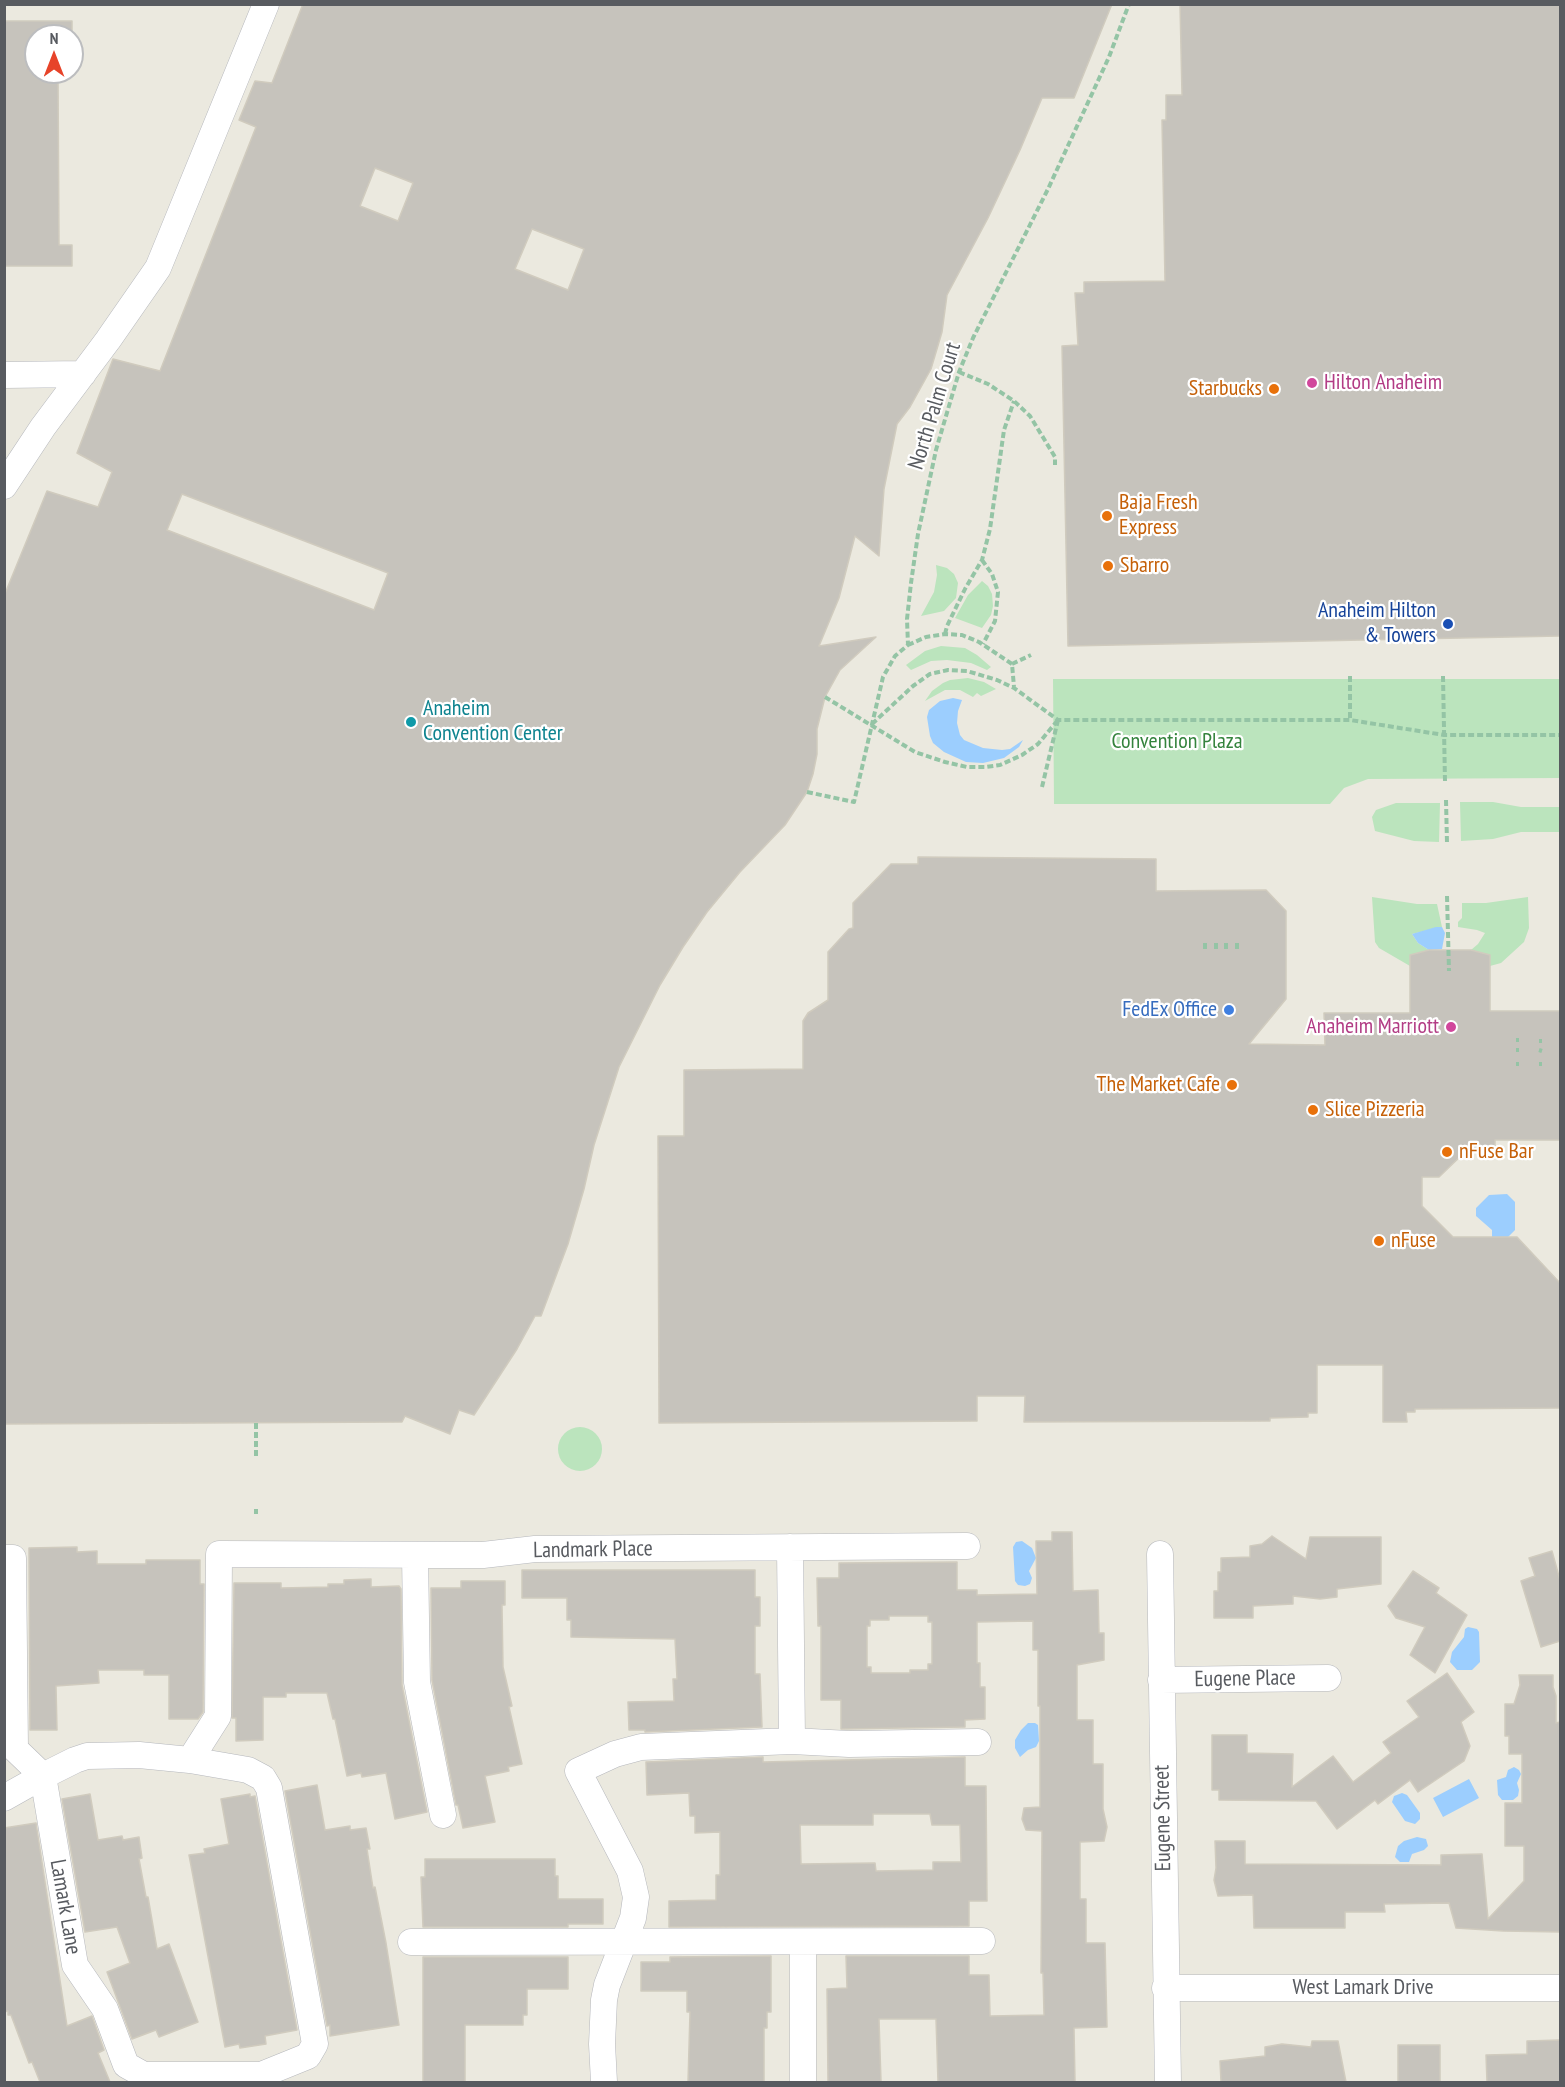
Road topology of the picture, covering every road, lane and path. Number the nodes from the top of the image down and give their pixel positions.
1 (266, 4) edge
2 (1129, 4) edge
3 (959, 372) junction
4 (83, 374) junction
5 (4, 375) edge
6 (1014, 401) junction
7 (1055, 465) dead end
8 (4, 486) edge
9 (982, 560) junction
10 (945, 634) junction
11 (983, 644) junction
12 (908, 645) junction
13 (1031, 655) dead end
14 (1012, 664) junction
15 (1350, 676) dead end
16 (1443, 676) dead end
17 (1014, 688) junction
18 (825, 697) dead end
19 (1058, 720) junction
20 (1350, 720) junction
21 (871, 725) junction
22 (1444, 735) junction
23 (1560, 735) edge
24 (1445, 782) dead end
25 (1042, 787) dead end
26 (807, 792) dead end
27 (1446, 800) dead end
28 (1446, 843) dead end
29 (1447, 896) dead end
30 (1205, 943) dead end
31 (1216, 943) dead end
32 (1226, 943) dead end
33 (1237, 943) dead end
34 (1205, 949) dead end
35 (1216, 949) dead end
36 (1226, 949) dead end
37 (1237, 949) dead end
38 (1449, 971) dead end
39 (256, 1423) dead end
40 (256, 1456) dead end
41 (967, 1546) dead end
42 (790, 1547) junction
43 (1160, 1554) dead end
44 (415, 1555) junction
45 (9, 1558) edge
46 (1328, 1678) dead end
47 (1161, 1680) junction
48 (792, 1741) junction
49 (978, 1742) dead end
50 (190, 1760) junction
51 (43, 1776) junction
52 (4, 1797) edge
53 (443, 1815) dead end
54 (982, 1941) dead end
55 (411, 1942) dead end
56 (623, 1942) junction
57 (803, 1943) junction
58 (1165, 1988) junction
59 (1560, 1988) edge
60 (604, 2082) edge
61 (803, 2082) edge
62 (1168, 2082) edge

1 - 4 street
2 - 3 path, North Palm Court
3 - 6 path
3 - 12 path, North Palm Court
4 - 5 street
4 - 8 street
6 - 7 path
6 - 9 path
9 - 10 path
9 - 11 path
10 - 11 path
10 - 12 path
11 - 14 path
12 - 21 path
13 - 14 path
14 - 17 path
15 - 20 path
16 - 22 path
17 - 19 path
17 - 21 path
18 - 21 path
19 - 20 path
19 - 21 path
19 - 25 path
20 - 22 path
21 - 26 path
22 - 23 path
22 - 24 path
27 - 28 path
29 - 38 path
30 - 34 path
31 - 35 path
32 - 36 path
33 - 37 path
39 - 40 path
41 - 42 street, Landmark Place
42 - 44 street, Landmark Place
42 - 48 street
43 - 47 street, Eugene Street
44 - 50 street, Landmark Place
44 - 53 street
45 - 51 street
46 - 47 street, Eugene Place
47 - 58 street, Eugene Street
48 - 49 street
48 - 56 street
50 - 51 street
50 - 51 street, Lamark Lane
51 - 52 street
54 - 57 street
55 - 56 street
56 - 57 street
56 - 60 street
57 - 61 street
58 - 59 street, West Lamark Drive
58 - 62 street, Eugene Street

